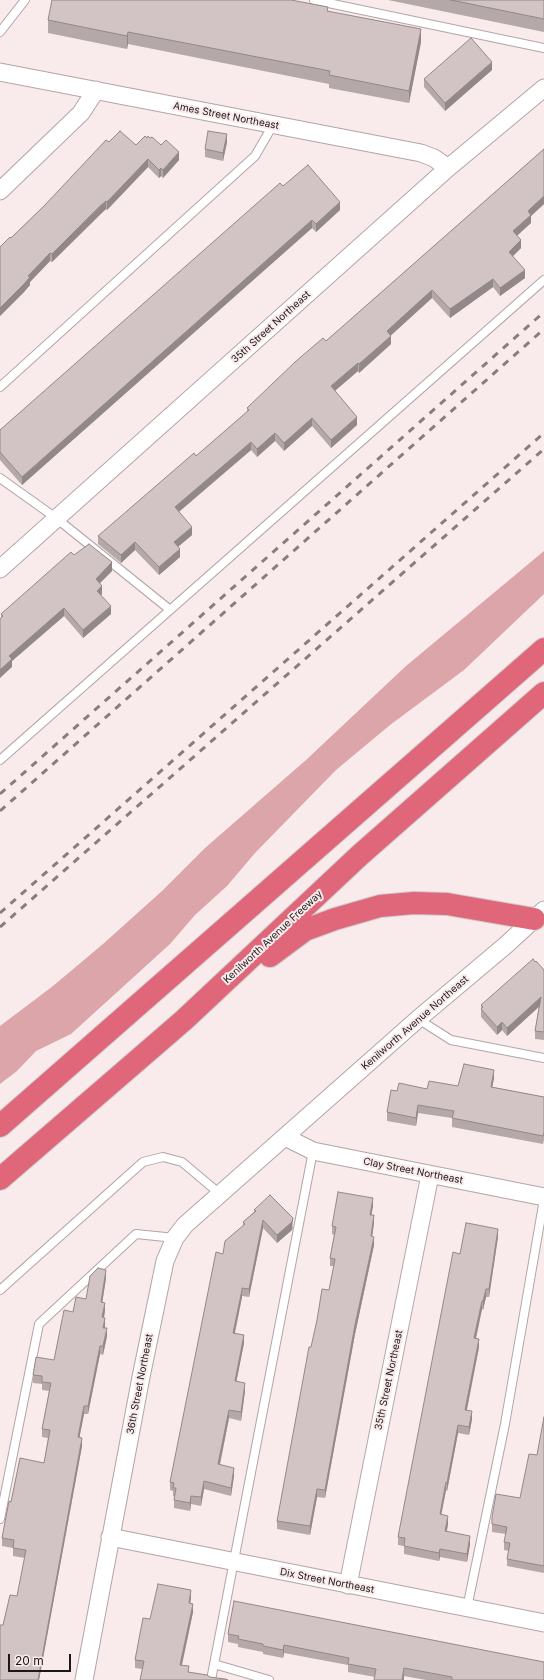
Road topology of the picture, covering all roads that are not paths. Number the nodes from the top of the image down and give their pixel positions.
1 (25, 0) edge
2 (314, 0) edge
3 (0, 32) edge
4 (544, 48) edge
5 (0, 72) edge
6 (544, 88) edge
7 (96, 90) junction
8 (273, 125) junction
9 (448, 168) junction
10 (0, 191) edge
11 (544, 280) edge
12 (0, 387) edge
13 (0, 478) edge
14 (56, 518) junction
15 (0, 569) edge
16 (169, 609) junction
17 (544, 649) edge
18 (544, 693) edge
19 (0, 760) edge
20 (541, 916) edge
21 (184, 1020) junction
22 (418, 1020) junction
23 (544, 1058) edge
24 (0, 1126) edge
25 (285, 1136) junction
26 (313, 1151) junction
27 (430, 1175) junction
28 (0, 1179) edge
29 (220, 1194) junction
30 (544, 1198) edge
31 (175, 1238) junction
32 (0, 1290) edge
33 (0, 1519) edge
34 (110, 1537) junction
35 (233, 1562) junction
36 (348, 1585) junction
37 (467, 1608) junction
38 (544, 1623) edge
39 (214, 1664) junction
40 (84, 1680) edge
41 (211, 1680) edge
42 (270, 1680) edge

1 - 3 lane
2 - 4 lane
5 - 7 street, Ames Street Northeast
6 - 9 street, 35th Street Northeast
7 - 8 street, Ames Street Northeast
7 - 10 street
8 - 9 street, Ames Street Northeast
8 - 12 lane
9 - 14 street, 35th Street Northeast
11 - 16 lane
13 - 14 lane
14 - 15 street, 35th Street Northeast
14 - 16 lane
16 - 19 lane
17 - 24 highway
18 - 21 highway, Kenilworth Avenue Freeway
20 - 21 highway
20 - 22 street, Kenilworth Avenue Northeast
21 - 28 highway, Kenilworth Avenue Freeway
22 - 23 lane
22 - 25 street, Kenilworth Avenue Northeast
25 - 26 street, Clay Street Northeast
25 - 29 street, 36th Street Northeast
26 - 27 street, Clay Street Northeast
26 - 35 lane
27 - 30 street, Clay Street Northeast
27 - 36 street, 35th Street Northeast
29 - 31 street, 36th Street Northeast
29 - 32 lane
30 - 37 lane
31 - 33 lane
31 - 34 street, 36th Street Northeast
34 - 35 street, Dix Street Northeast
34 - 40 street, 36th Street Northeast
35 - 36 street, Dix Street Northeast
35 - 39 lane
36 - 37 street, Dix Street Northeast
37 - 38 street, Dix Street Northeast
39 - 41 lane
39 - 42 lane

